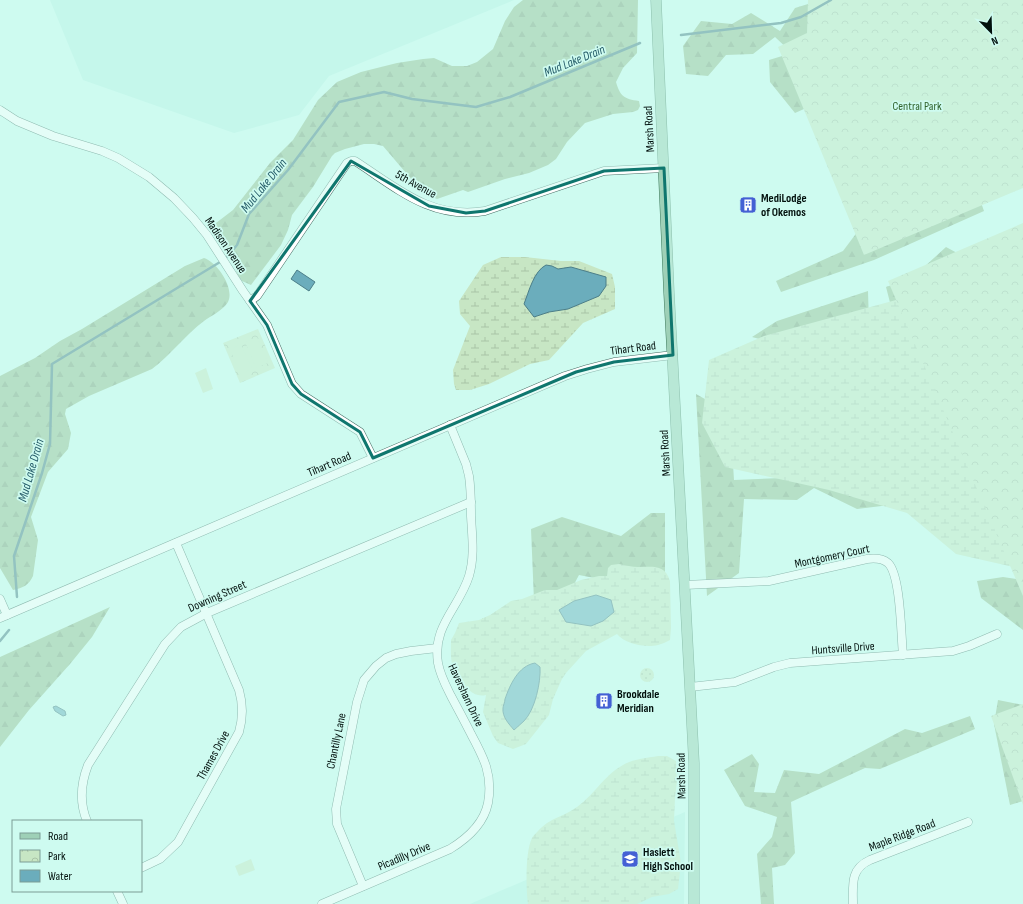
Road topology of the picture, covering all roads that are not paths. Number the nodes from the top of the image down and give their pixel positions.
1 (656, 0) edge
2 (0, 110) edge
3 (664, 168) junction
4 (250, 301) junction
5 (673, 355) junction
6 (450, 425) junction
7 (373, 458) junction
8 (471, 502) junction
9 (176, 543) junction
10 (685, 585) junction
11 (0, 599) edge
12 (206, 613) junction
13 (3, 617) edge
14 (998, 634) dead end
15 (437, 648) junction
16 (902, 656) junction
17 (690, 687) junction
18 (485, 814) joint
19 (87, 820) edge
20 (968, 822) dead end
21 (142, 868) edge
22 (363, 886) junction
23 (117, 892) edge
24 (123, 904) edge
25 (322, 904) edge
26 (694, 904) edge
27 (853, 904) edge

1 - 3 main road, Marsh Road
2 - 4 street, Madison Avenue
3 - 4 street, 5th Avenue
3 - 5 main road, Marsh Road
4 - 7 street, Madison Avenue
5 - 6 street, Tihart Road
5 - 10 main road, Marsh Road
6 - 7 street, Tihart Road
6 - 8 street, Haversham Drive
7 - 9 street, Tihart Road
8 - 12 street, Downing Street
8 - 15 street, Haversham Drive
9 - 12 street, Thames Drive
9 - 13 street, Tihart Road
10 - 16 street, Montgomery Court
10 - 17 main road, Marsh Road
11 - 13 street
12 - 19 street, Downing Street
12 - 21 street, Thames Drive
14 - 16 street, Huntsville Drive
15 - 18 street, Haversham Drive
15 - 22 street, Chantilly Lane
16 - 17 street, Huntsville Drive
17 - 26 main road, Marsh Road
18 - 22 street, Picadilly Drive
20 - 27 street, Maple Ridge Road
22 - 25 street, Picadilly Drive
23 - 24 street

